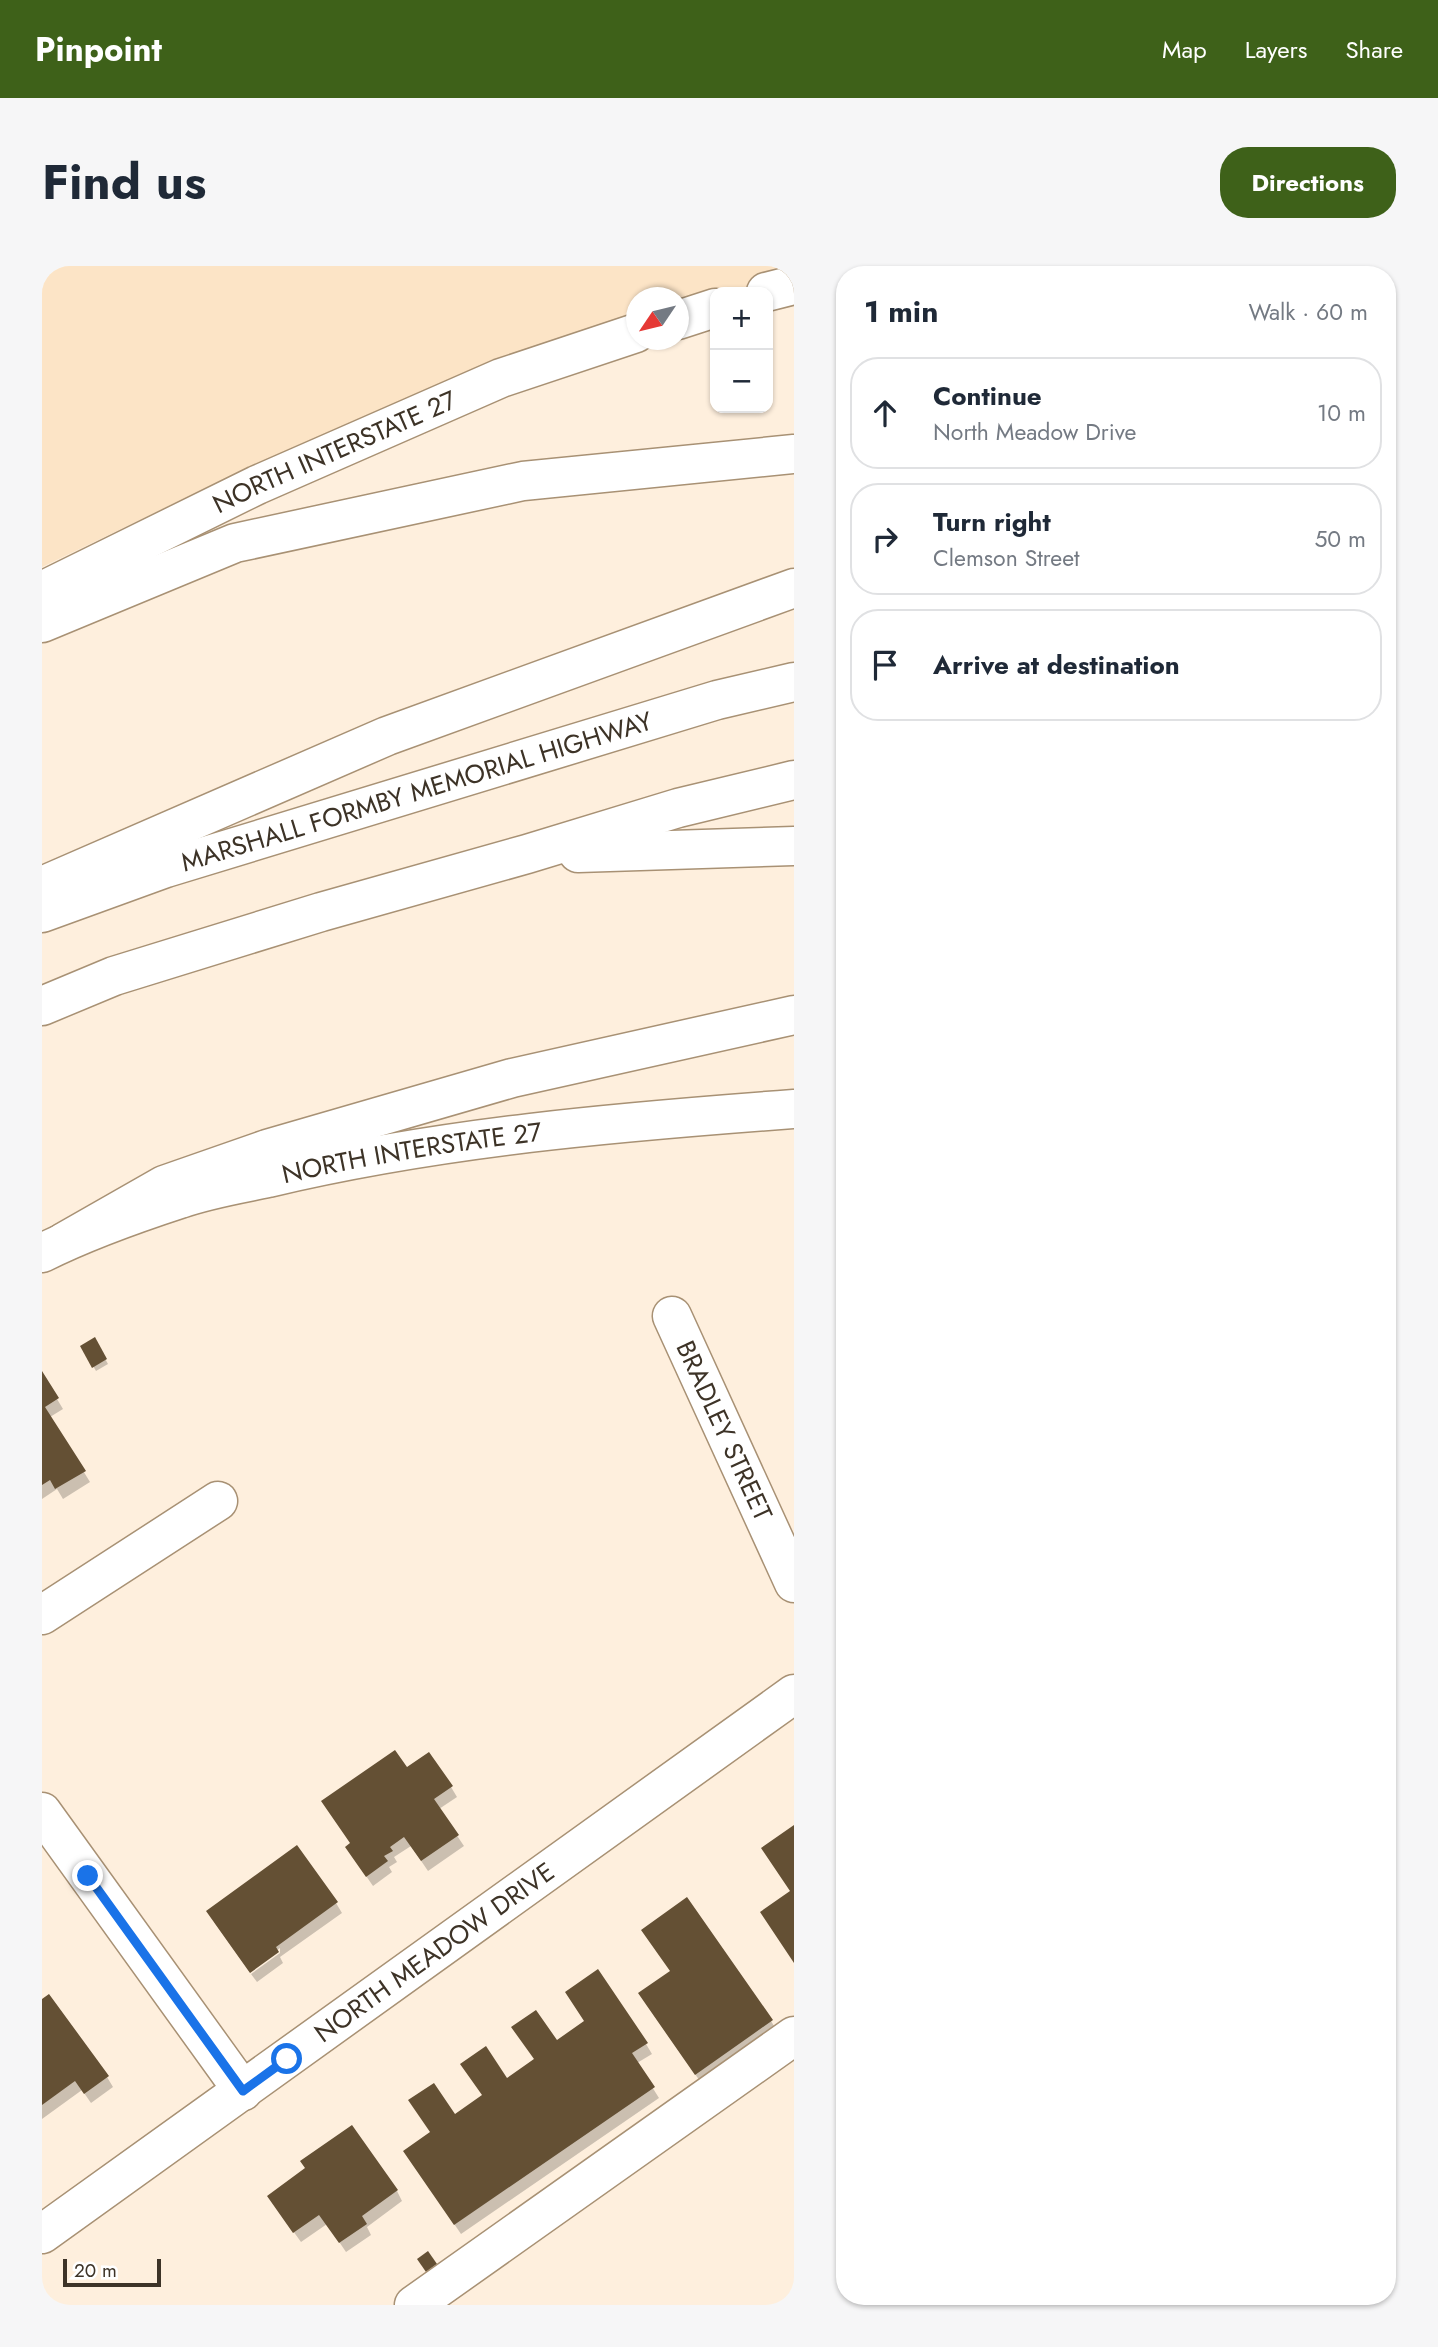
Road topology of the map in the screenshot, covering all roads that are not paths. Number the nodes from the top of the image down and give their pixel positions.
1 (794, 285) edge
2 (773, 290) edge
3 (710, 310) edge
4 (689, 316) edge
5 (626, 336) edge
6 (794, 454) edge
7 (794, 588) edge
8 (42, 591) edge
9 (42, 622) edge
10 (794, 682) edge
11 (794, 779) edge
12 (794, 846) edge
13 (527, 854) junction
14 (42, 886) edge
15 (42, 913) edge
16 (42, 1006) edge
17 (794, 1015) edge
18 (794, 1109) edge
19 (53, 1248) edge
20 (672, 1316) dead end
21 (218, 1501) dead end
22 (794, 1583) edge
23 (42, 1615) edge
24 (794, 1694) edge
25 (42, 1812) edge
26 (794, 2036) edge
27 (243, 2091) junction
28 (42, 2234) edge
29 (414, 2305) edge

1 - 2 main road
3 - 4 main road
5 - 8 main road, NORTH INTERSTATE 27
6 - 9 main road
7 - 14 main road
10 - 15 main road, MARSHALL FORMBY MEMORIAL HIGHWAY
11 - 13 main road
12 - 13 main road
13 - 16 main road
17 - 19 main road
18 - 19 main road, NORTH INTERSTATE 27
20 - 22 main road, BRADLEY STREET
21 - 23 main road
24 - 27 main road, NORTH MEADOW DRIVE
25 - 27 main road
26 - 29 main road
27 - 28 main road, NORTH MEADOW DRIVE

